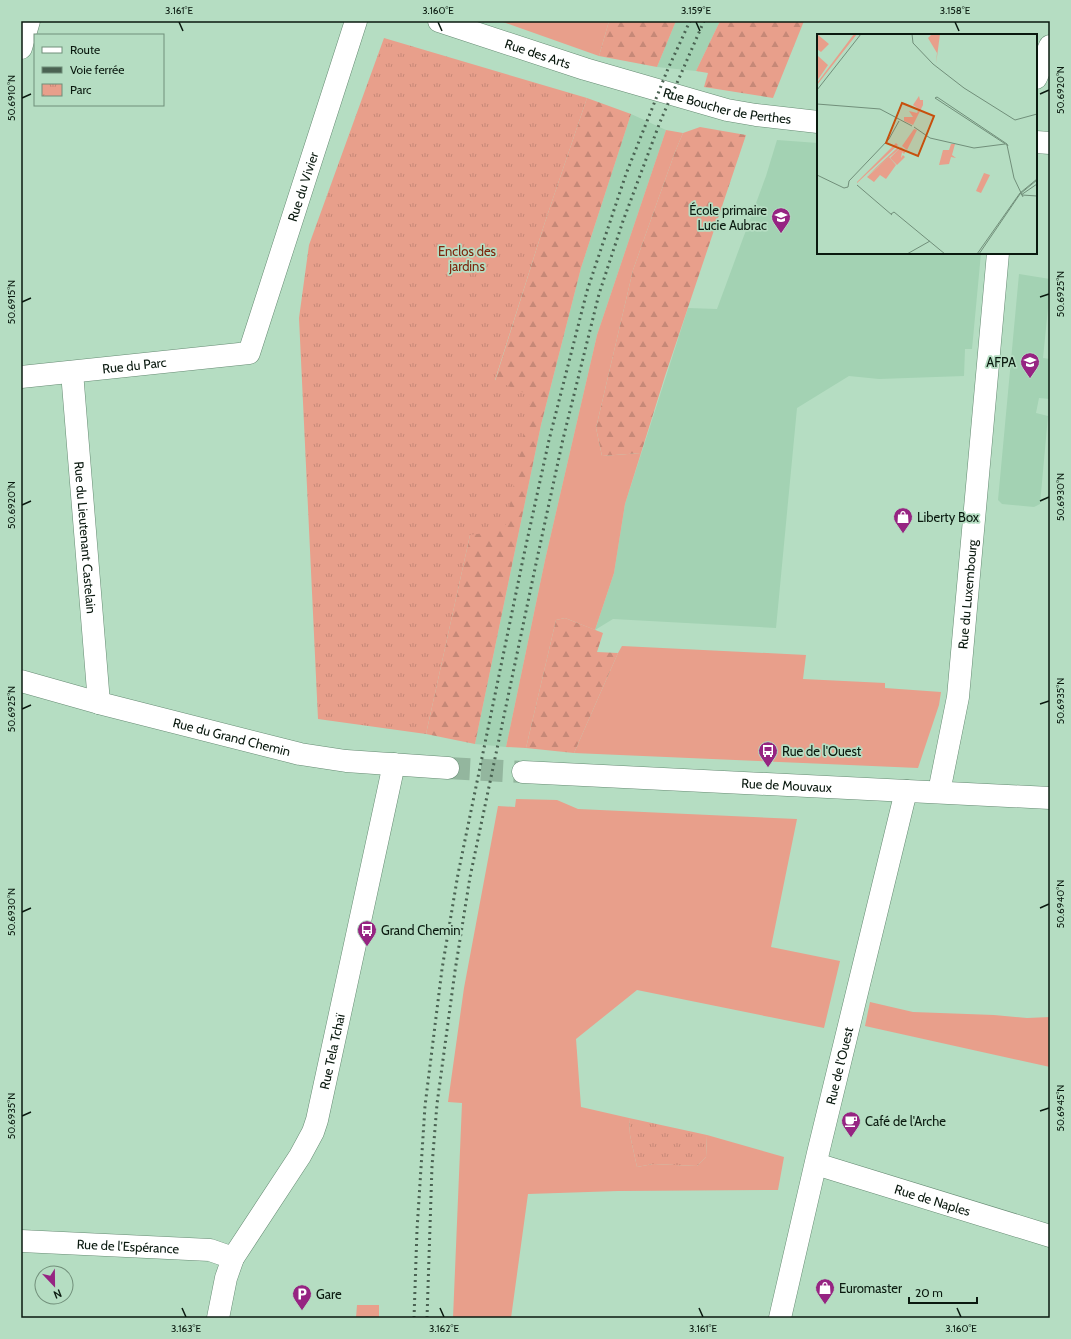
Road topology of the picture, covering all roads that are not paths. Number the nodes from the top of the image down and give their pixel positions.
1 (29, 21) edge
2 (356, 21) edge
3 (439, 21) edge
4 (1050, 46) edge
5 (21, 48) edge
6 (1037, 76) edge
7 (638, 84) joint
8 (817, 122) edge
9 (1037, 142) edge
10 (1050, 143) edge
11 (998, 254) edge
12 (249, 352) joint
13 (72, 372) junction
14 (21, 376) edge
15 (21, 681) edge
16 (99, 703) junction
17 (394, 764) junction
18 (448, 768) tunnel mouth
19 (523, 772) tunnel mouth
20 (906, 790) junction
21 (939, 792) junction
22 (1050, 798) edge
23 (816, 1164) junction
24 (1050, 1236) edge
25 (21, 1241) edge
26 (233, 1258) junction
27 (218, 1318) edge
28 (780, 1318) edge

1 - 5 street
2 - 12 street, Rue du Vivier
3 - 7 street, Rue des Arts
4 - 6 street
7 - 8 street, Rue Boucher de Perthes
9 - 10 street
11 - 21 street, Rue du Luxembourg
12 - 13 street, Rue du Parc
13 - 14 street, Rue du Parc
13 - 16 street, Rue du Lieutenant Castelain
15 - 16 street, Rue du Grand Chemin
16 - 17 street, Rue du Grand Chemin
17 - 18 street, Rue du Grand Chemin
17 - 26 street, Rue Tela Tchaï
19 - 20 street, Rue de Mouvaux
20 - 21 street, Rue de Mouvaux
20 - 23 street, Rue de l'Ouest
21 - 22 street, Rue de Mouvaux
23 - 24 street, Rue de Naples
23 - 28 street, Rue de l'Ouest
25 - 26 street, Rue de l'Espérance
26 - 27 street, Rue Tela Tchaï

